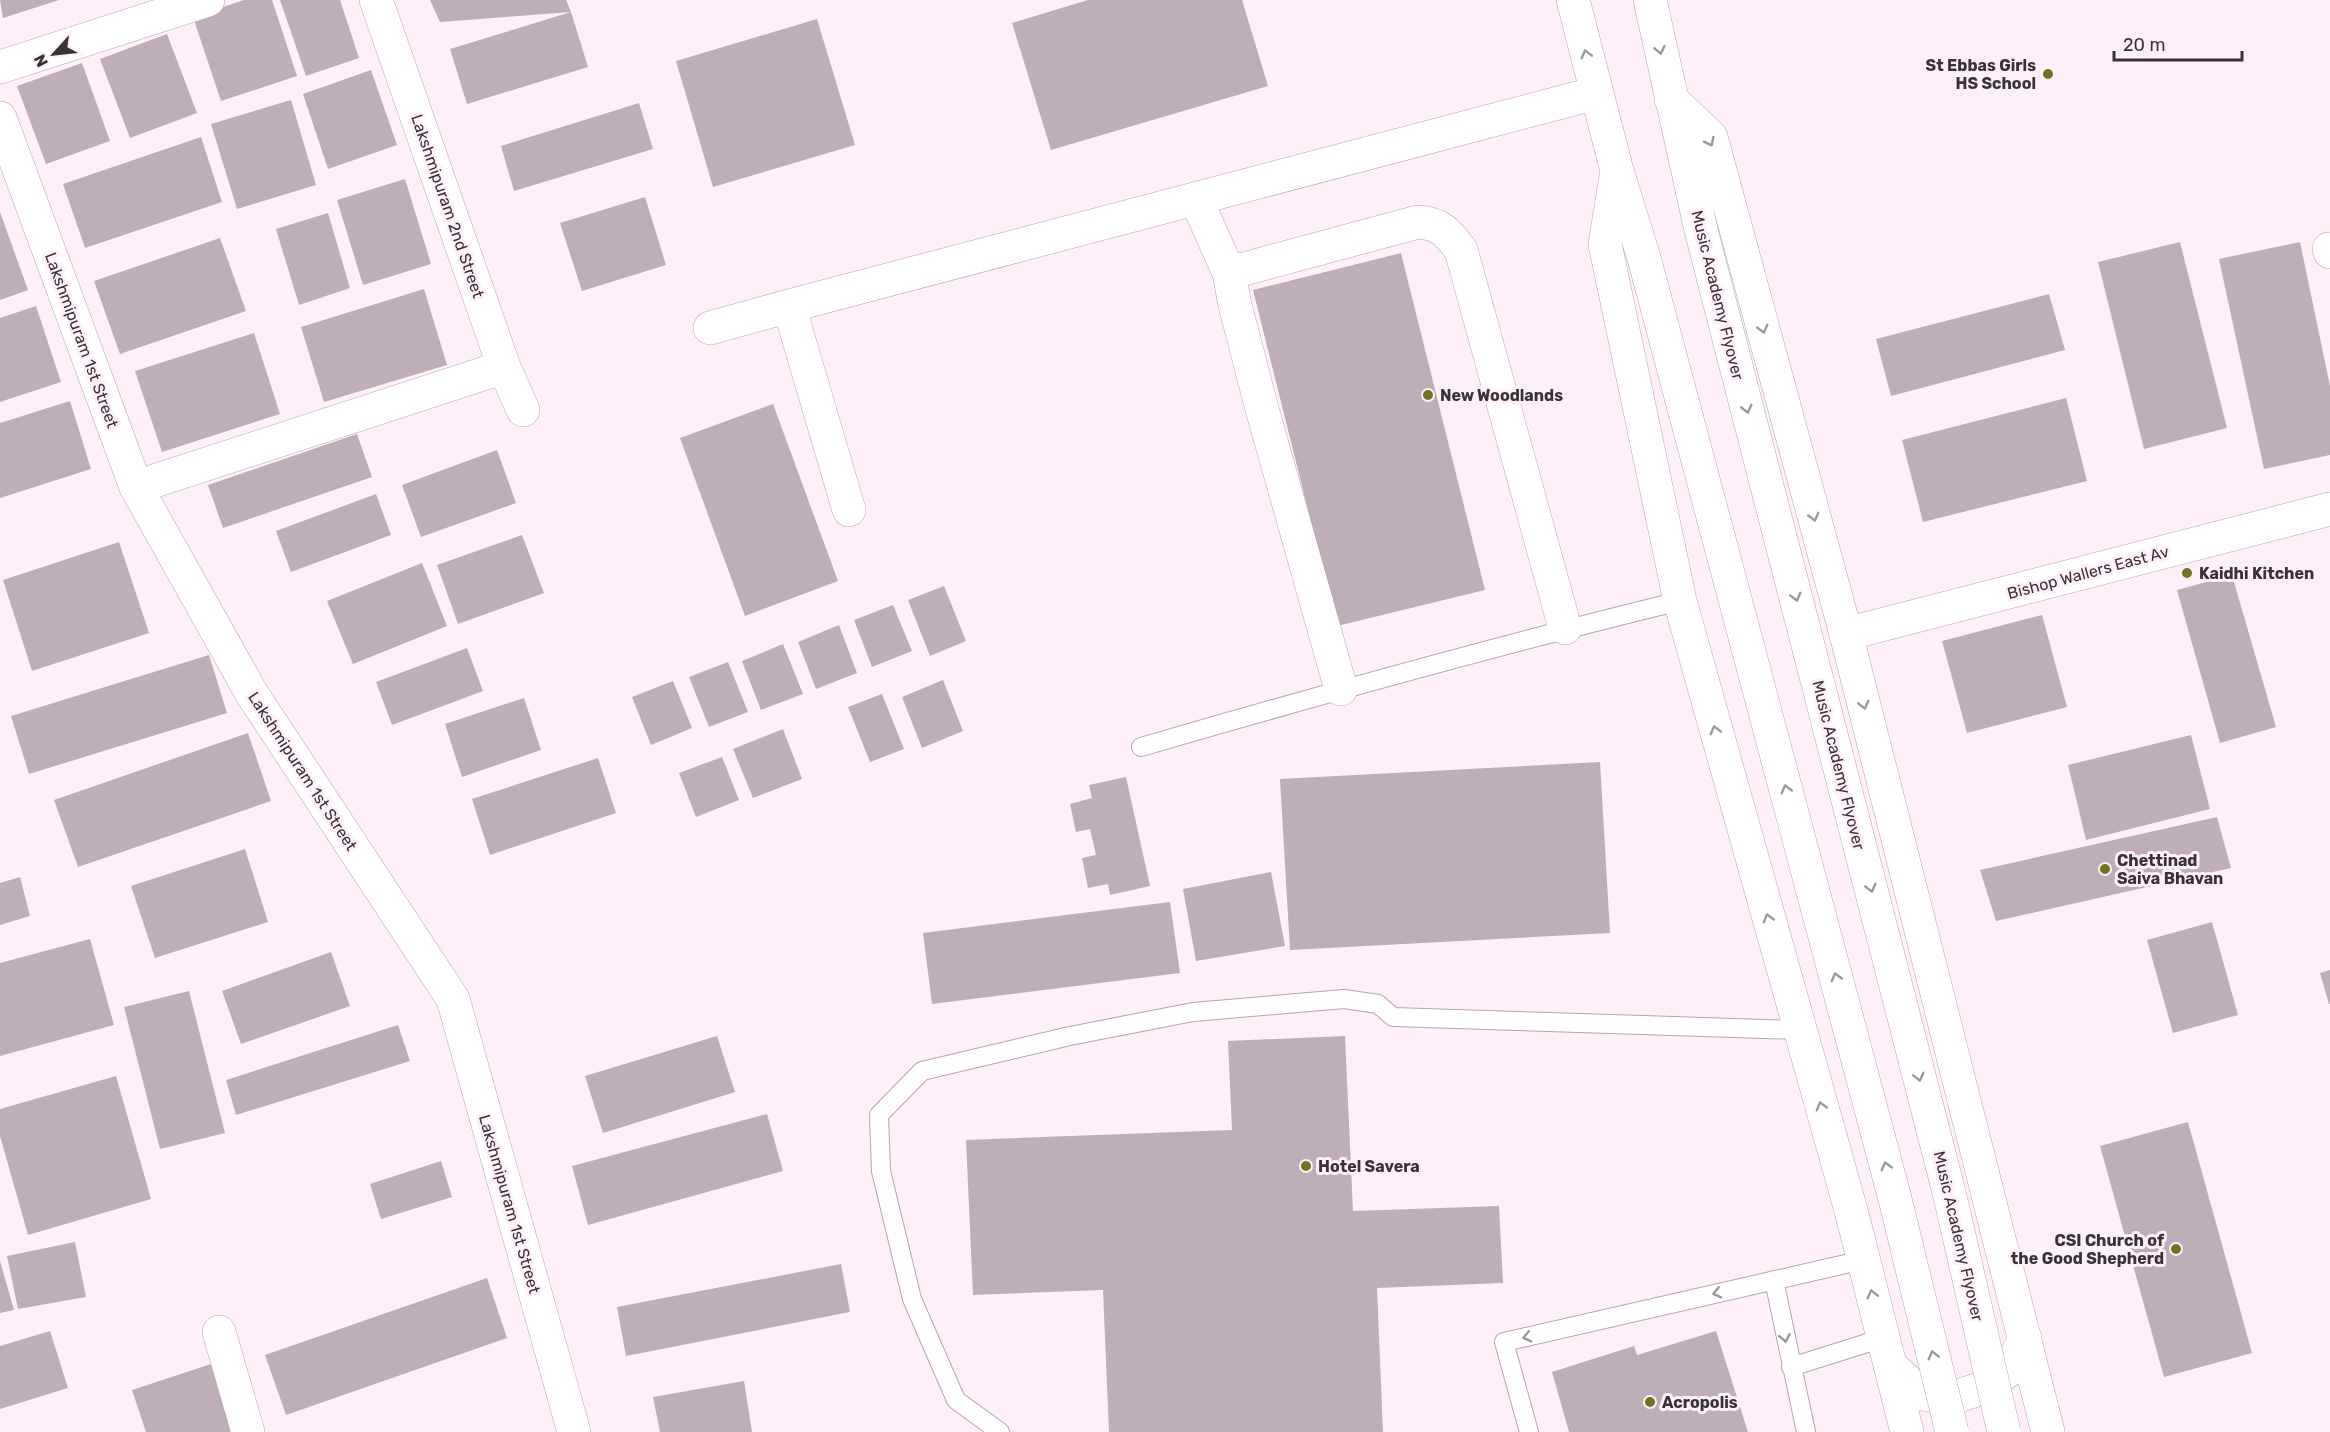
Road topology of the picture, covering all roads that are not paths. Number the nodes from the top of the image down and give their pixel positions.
1 (208, 0) edge
2 (376, 0) edge
3 (1573, 0) edge
4 (1650, 0) edge
5 (0, 67) edge
6 (1596, 93) junction
7 (1671, 99) junction
8 (0, 118) edge
9 (1617, 171) junction
10 (1196, 199) junction
11 (1229, 273) junction
12 (789, 306) junction
13 (710, 328) dead end
14 (504, 366) junction
15 (524, 410) dead end
16 (136, 487) junction
17 (2330, 509) edge
18 (849, 510) dead end
19 (1680, 600) junction
20 (1565, 628) junction
21 (1845, 634) junction
22 (1341, 689) junction
23 (1141, 747) dead end
24 (1799, 1030) junction
25 (1863, 1260) junction
26 (1774, 1280) junction
27 (219, 1332) dead end
28 (2025, 1338) junction
29 (1887, 1352) junction
30 (1791, 1367) junction
31 (248, 1432) edge
32 (574, 1432) edge
33 (1000, 1432) edge
34 (1529, 1432) edge
35 (1806, 1432) edge
36 (1908, 1432) edge
37 (1953, 1432) edge
38 (2004, 1432) edge
39 (2048, 1432) edge

1 - 5 main road
2 - 14 main road, Lakshmipuram 2nd Street
6 -> 3 main road
4 -> 7 main road, Music Academy Flyover
6 - 9 main road
6 - 10 main road
7 -> 21 main road
7 -> 38 main road, Music Academy Flyover, bridge
8 - 16 main road, Lakshmipuram 1st Street
9 - 19 main road
37 -> 9 main road, bridge
10 - 11 main road
10 - 12 main road
11 - 20 main road
11 - 22 main road
12 - 13 main road
12 - 18 main road
14 - 15 main road, Lakshmipuram 2nd Street
14 - 16 main road
16 - 32 main road, Lakshmipuram 1st Street
17 - 21 main road, Bishop Wallers East Av
19 - 20 lane
24 -> 19 main road
20 - 22 lane
21 -> 28 main road
22 - 23 lane
25 -> 24 main road
24 - 33 lane
25 - 26 lane
29 -> 25 main road
26 -> 30 lane
26 -> 34 lane
27 - 31 main road
28 - 29 main road
28 - 39 main road
29 - 30 lane
29 - 36 main road
30 - 35 lane

